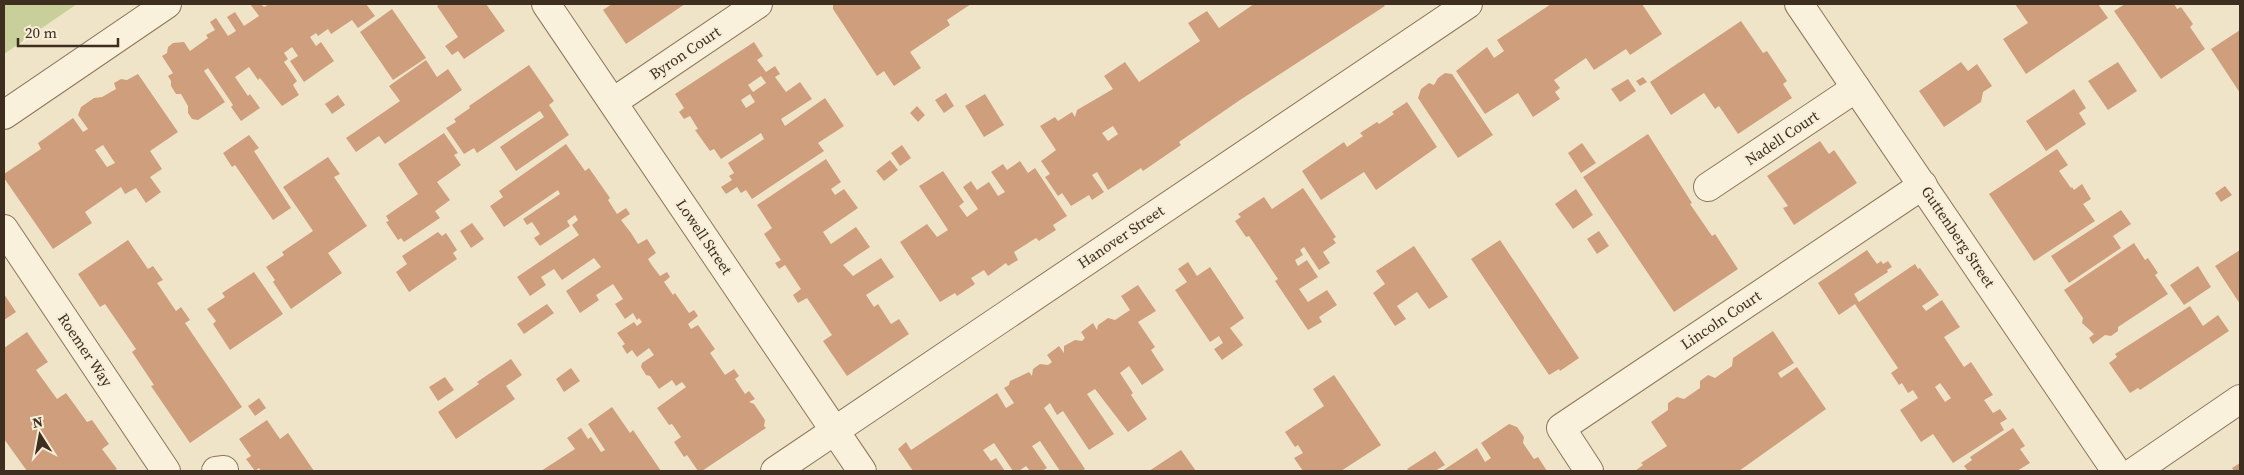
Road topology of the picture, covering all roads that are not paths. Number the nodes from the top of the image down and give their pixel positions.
1 (167, 4) edge
2 (546, 4) edge
3 (758, 4) edge
4 (1468, 4) edge
5 (1799, 4) edge
6 (1856, 88) junction
7 (613, 102) junction
8 (4, 115) edge
9 (1923, 185) junction
10 (1708, 188) dead end
11 (4, 230) edge
12 (2240, 399) edge
13 (835, 430) junction
14 (166, 471) edge
15 (775, 471) edge
16 (862, 471) edge
17 (1589, 471) edge
18 (2116, 471) edge
19 (2135, 471) edge

1 - 8 street
2 - 7 street, Lowell Street
3 - 7 street, Byron Court
4 - 13 street, Hanover Street
5 - 6 street, Guttenberg Street
6 - 9 street, Guttenberg Street
6 - 10 street, Nadell Court
7 - 13 street, Lowell Street
9 - 17 street, Lincoln Court
9 - 18 street, Guttenberg Street
11 - 14 street, Roemer Way
12 - 19 street
13 - 15 street, Hanover Street
13 - 16 street, Lowell Street

